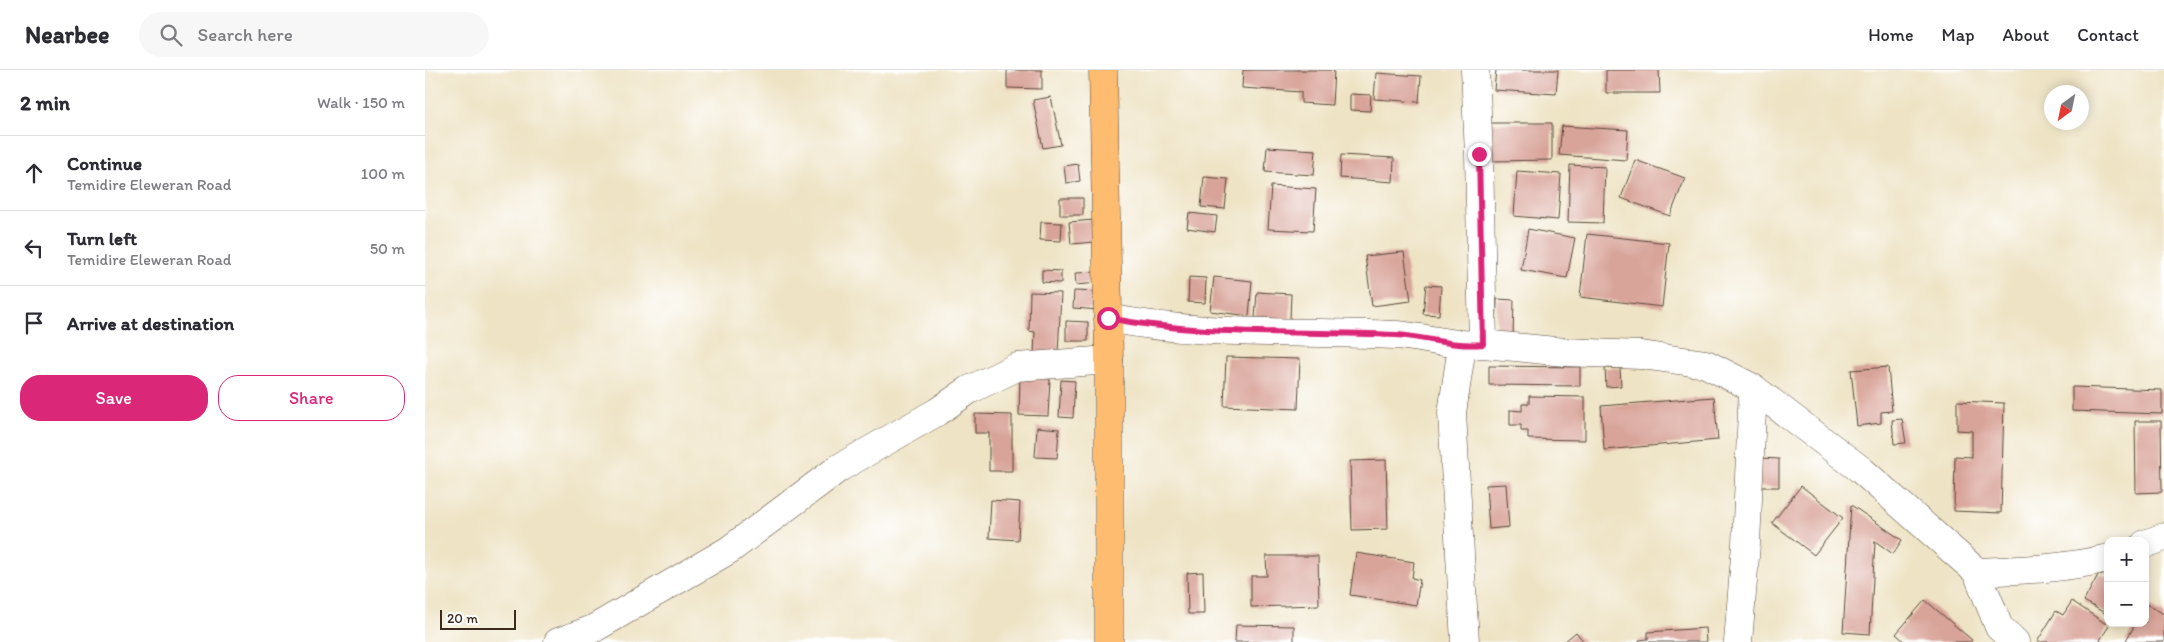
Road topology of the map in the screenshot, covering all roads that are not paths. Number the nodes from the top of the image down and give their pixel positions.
1 (1103, 70) edge
2 (1475, 70) edge
3 (1108, 318) junction
4 (1473, 345) junction
5 (1109, 360) junction
6 (1753, 388) junction
7 (2164, 536) edge
8 (2149, 542) edge
9 (2104, 559) edge
10 (1977, 572) junction
11 (559, 642) edge
12 (1109, 642) edge
13 (1465, 642) edge
14 (1738, 642) edge
15 (2015, 642) edge

1 - 3 main road
2 - 4 street
3 - 4 street
3 - 5 main road
4 - 6 street
4 - 13 street
5 - 11 street
5 - 12 main road
6 - 10 street
6 - 14 street
7 - 8 street
9 - 10 street
10 - 15 street

